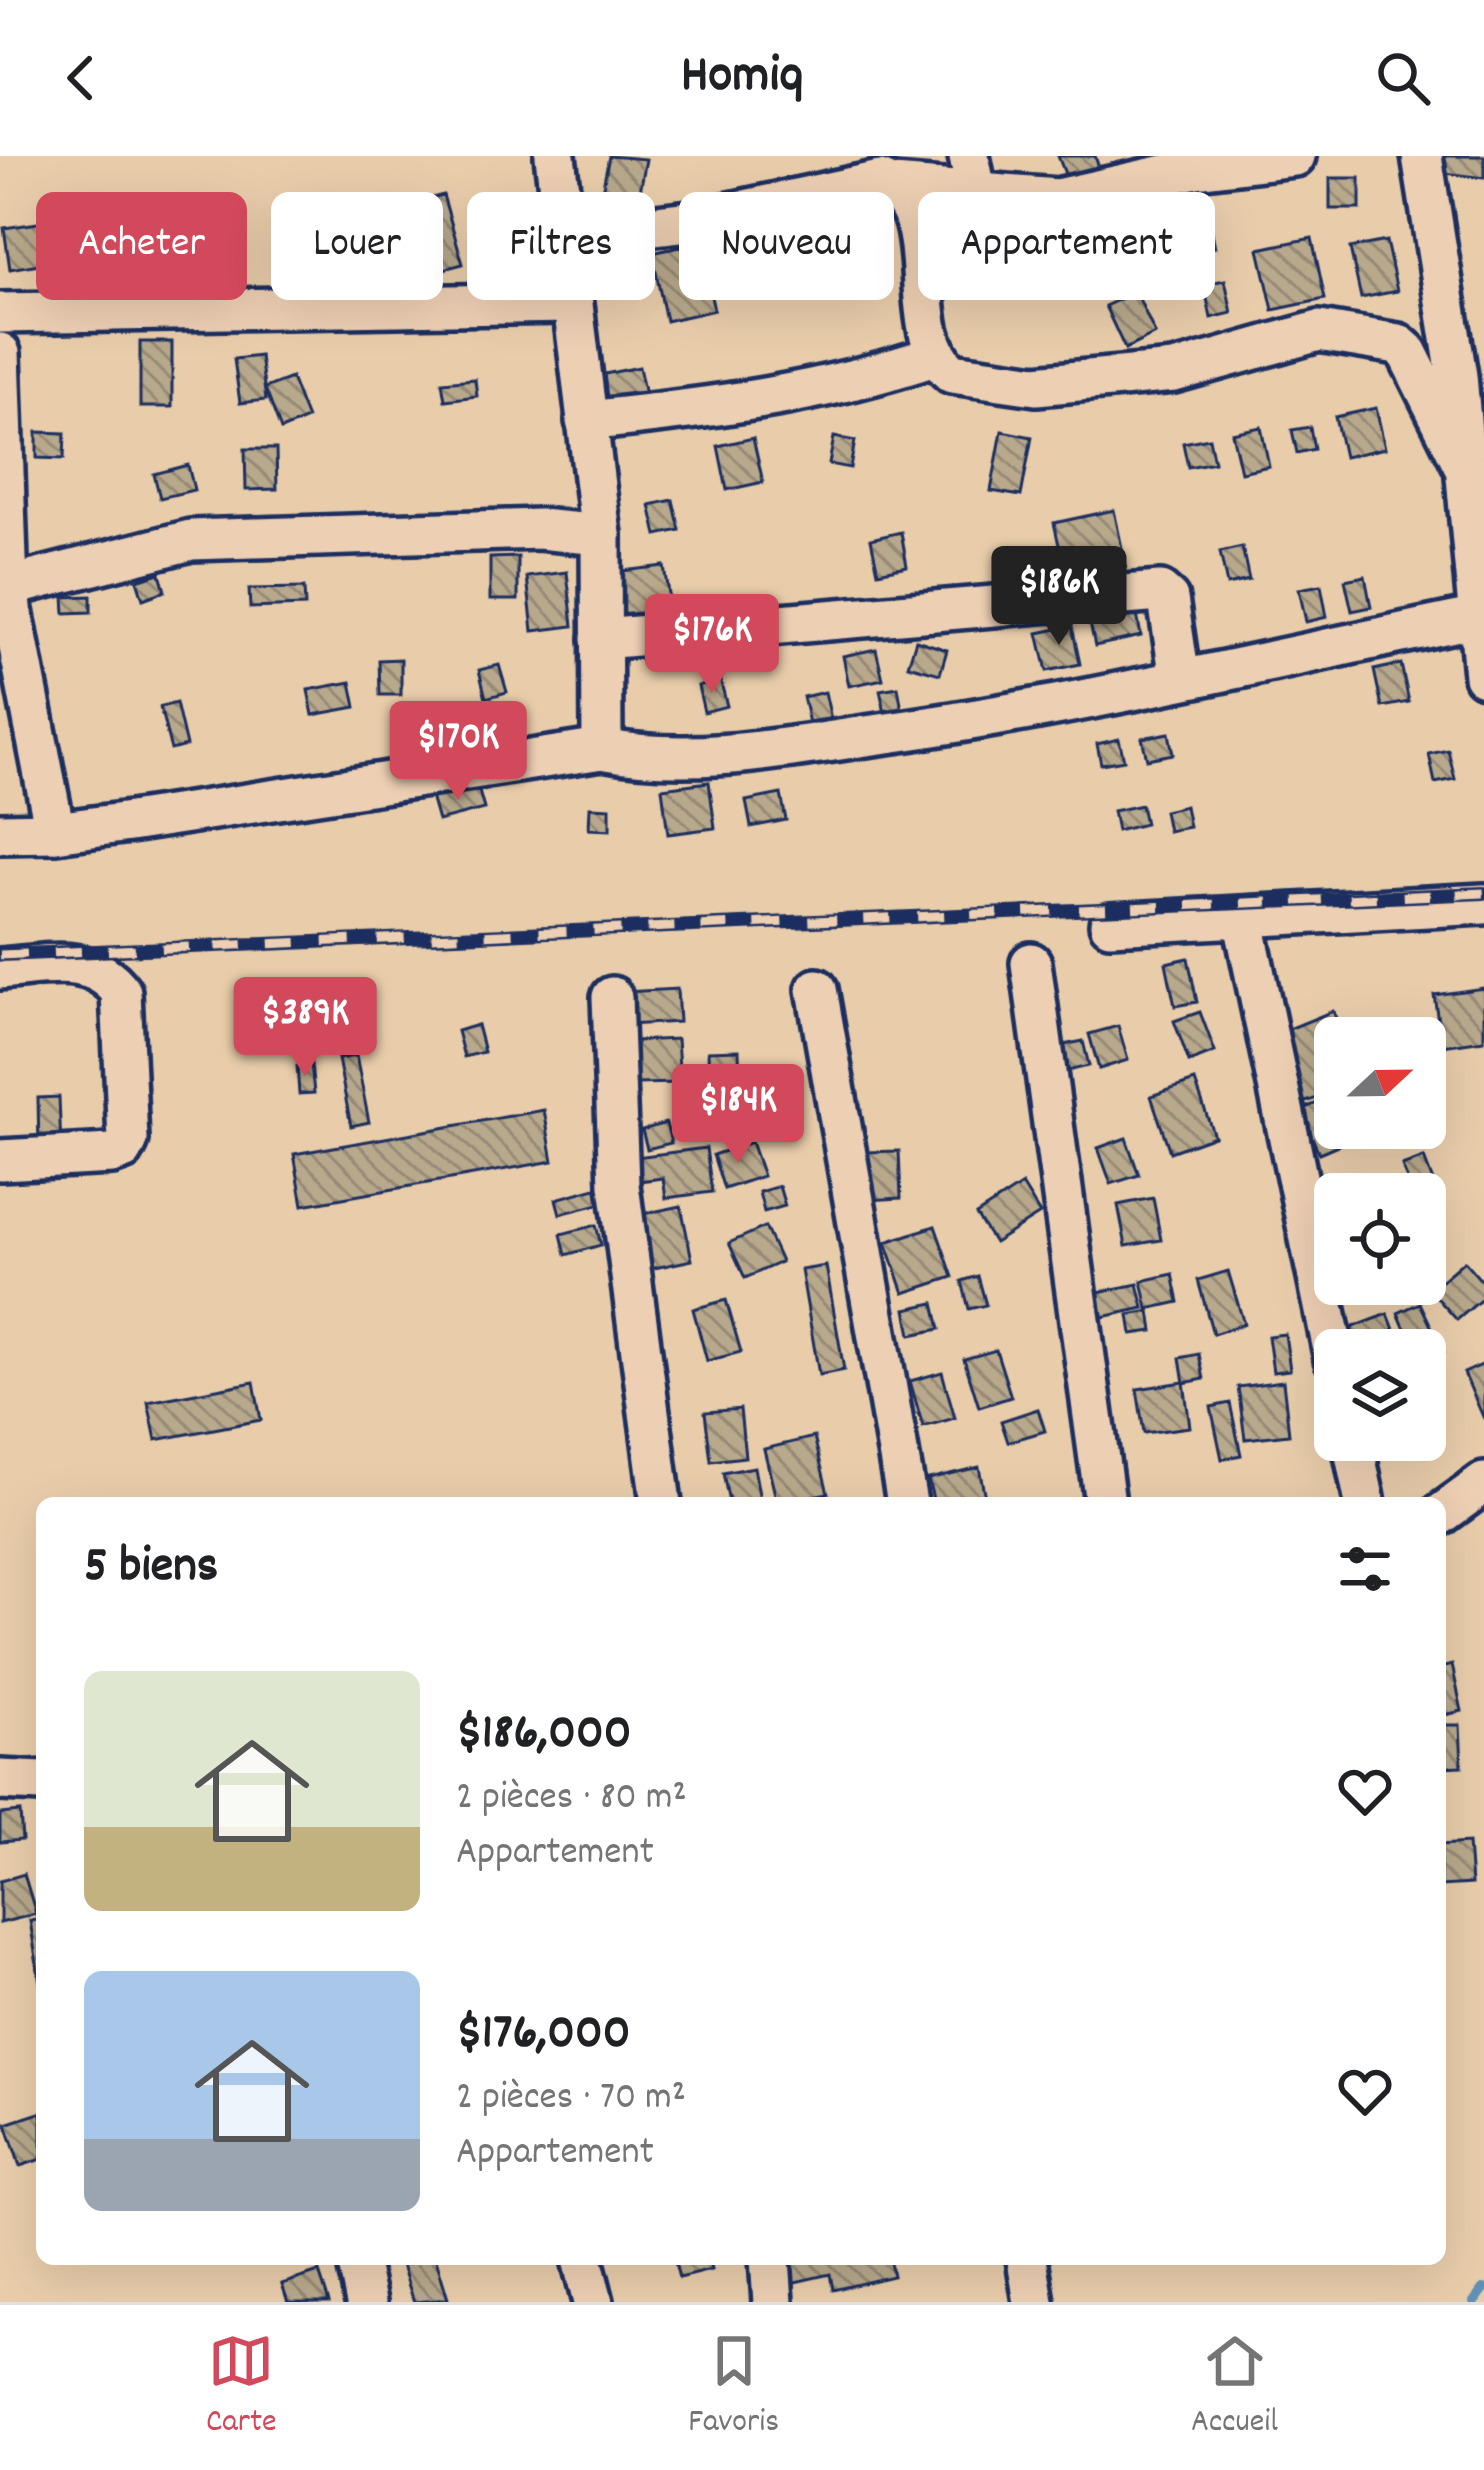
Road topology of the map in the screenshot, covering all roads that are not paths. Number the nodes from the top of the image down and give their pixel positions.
1 (555, 156) edge
2 (1294, 156) edge
3 (1422, 156) edge
4 (834, 172) edge
5 (973, 174) edge
6 (893, 186) junction
7 (558, 192) edge
8 (655, 225) edge
9 (570, 302) joint
10 (0, 313) edge
11 (0, 353) edge
12 (937, 355) junction
13 (586, 421) junction
14 (1464, 466) junction
15 (601, 535) junction
16 (4, 590) edge
17 (1478, 617) junction
18 (602, 639) junction
19 (1484, 676) edge
20 (1180, 679) junction
21 (602, 749) junction
22 (55, 832) junction
23 (0, 833) edge
24 (1484, 904) edge
25 (1243, 917) junction
26 (1110, 924) dead end
27 (1031, 963) dead end
28 (0, 969) edge
29 (817, 989) dead end
30 (611, 997) dead end
31 (0, 1160) edge
32 (1329, 1329) edge
33 (1356, 1461) edge
34 (1484, 1484) edge
35 (660, 1497) edge
36 (907, 1497) edge
37 (1104, 1497) edge
38 (1364, 1497) edge
39 (1446, 1511) edge
40 (0, 1780) edge
41 (36, 1782) edge
42 (357, 2265) edge
43 (584, 2265) edge
44 (770, 2265) edge
45 (1028, 2265) edge
46 (366, 2302) edge
47 (593, 2302) edge
48 (773, 2302) edge
49 (1034, 2302) edge

1 - 7 street
2 - 5 street
3 - 14 street
4 - 6 street
4 - 8 street
5 - 6 street
6 - 12 street
9 - 10 street
9 - 13 street
11 - 16 street
12 - 13 street
12 - 14 street
13 - 15 street
14 - 17 street
15 - 16 street
15 - 18 street
16 - 22 street
17 - 19 street
17 - 20 street
18 - 20 street
18 - 21 street
20 - 21 street
21 - 22 street
22 - 23 street
24 - 25 street
25 - 26 street
25 - 32 street
27 - 37 street
28 - 31 street
29 - 36 street
30 - 35 street
33 - 38 street
34 - 39 street
40 - 41 street
42 - 46 street
43 - 47 street
44 - 48 street
45 - 49 street

